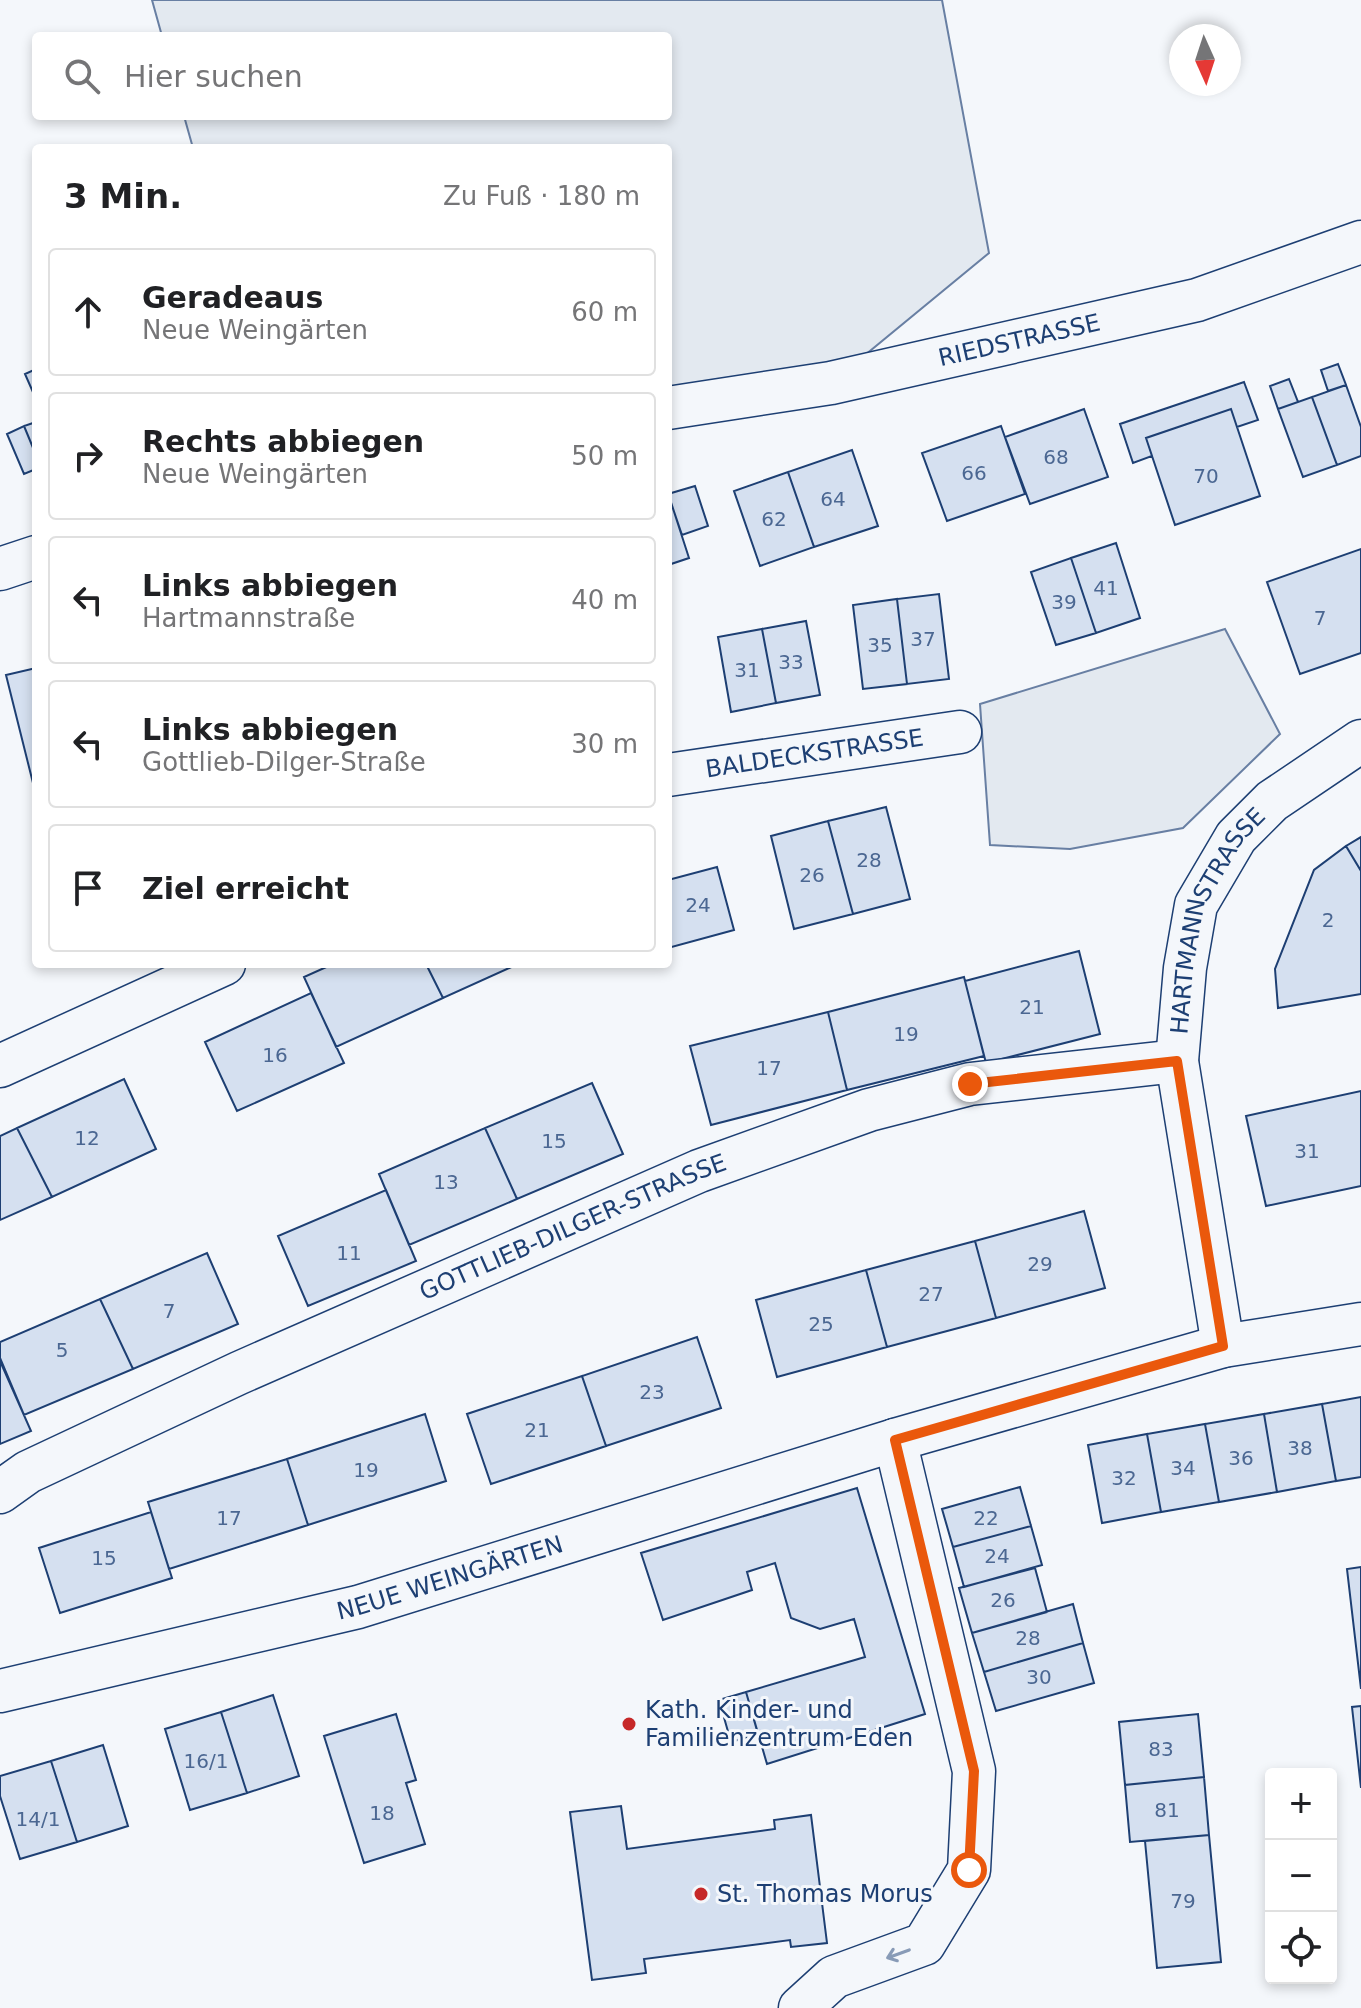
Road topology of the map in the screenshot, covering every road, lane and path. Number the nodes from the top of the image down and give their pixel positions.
1 (1361, 242) edge
2 (672, 407) edge
3 (32, 558) edge
4 (0, 569) edge
5 (960, 732) dead end
6 (1361, 741) edge
7 (672, 774) edge
8 (215, 968) edge
9 (1177, 1061) junction
10 (0, 1066) edge
11 (1361, 1324) edge
12 (1223, 1346) junction
13 (895, 1440) junction
14 (0, 1492) edge
15 (0, 1691) edge
16 (800, 2008) edge

1 - 2 street, RIEDSTRASSE
3 - 4 street
5 - 7 street, BALDECKSTRASSE
6 - 9 street, HARTMANNSTRASSE
8 - 10 street
9 - 12 street, HARTMANNSTRASSE
9 - 14 street, GOTTLIEB-DILGER-STRASSE
11 - 12 street, NEUE WEINGÄRTEN
12 - 13 street, NEUE WEINGÄRTEN
13 - 15 street, NEUE WEINGÄRTEN
13 -> 16 street

